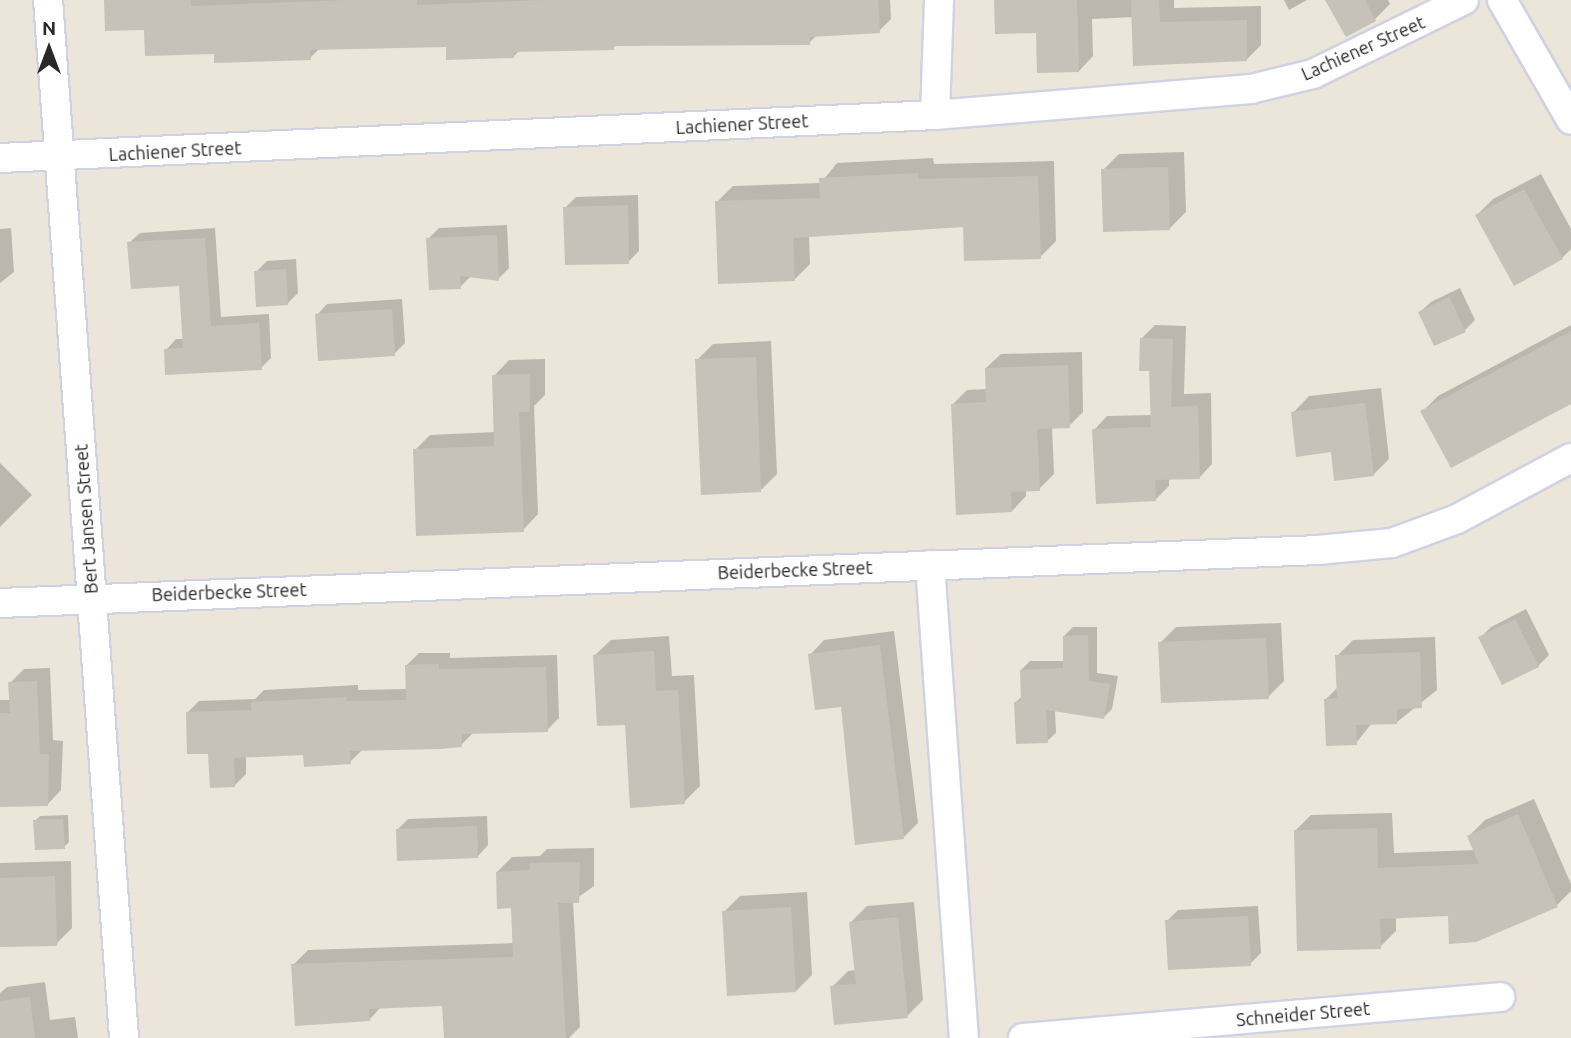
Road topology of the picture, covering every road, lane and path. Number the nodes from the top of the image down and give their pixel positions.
1 (48, 0) edge
2 (939, 0) edge
3 (1464, 0) edge
4 (1502, 0) edge
5 (935, 115) junction
6 (1571, 120) edge
7 (58, 157) junction
8 (0, 159) edge
9 (1571, 458) edge
10 (930, 565) junction
11 (92, 598) junction
12 (0, 603) edge
13 (1500, 997) dead end
14 (124, 1038) edge
15 (964, 1038) edge
16 (1023, 1038) edge

1 - 7 street, Bert Jansen Street
2 - 5 street
3 - 5 street, Lachiener Street
4 - 6 street
5 - 7 street, Lachiener Street
7 - 8 street, Lachiener Street
7 - 11 street, Bert Jansen Street
9 - 10 street, Beiderbecke Street
10 - 11 street, Beiderbecke Street
10 - 15 street
11 - 12 street, Beiderbecke Street
11 - 14 street, Bert Jansen Street
13 - 16 street, Schneider Street

